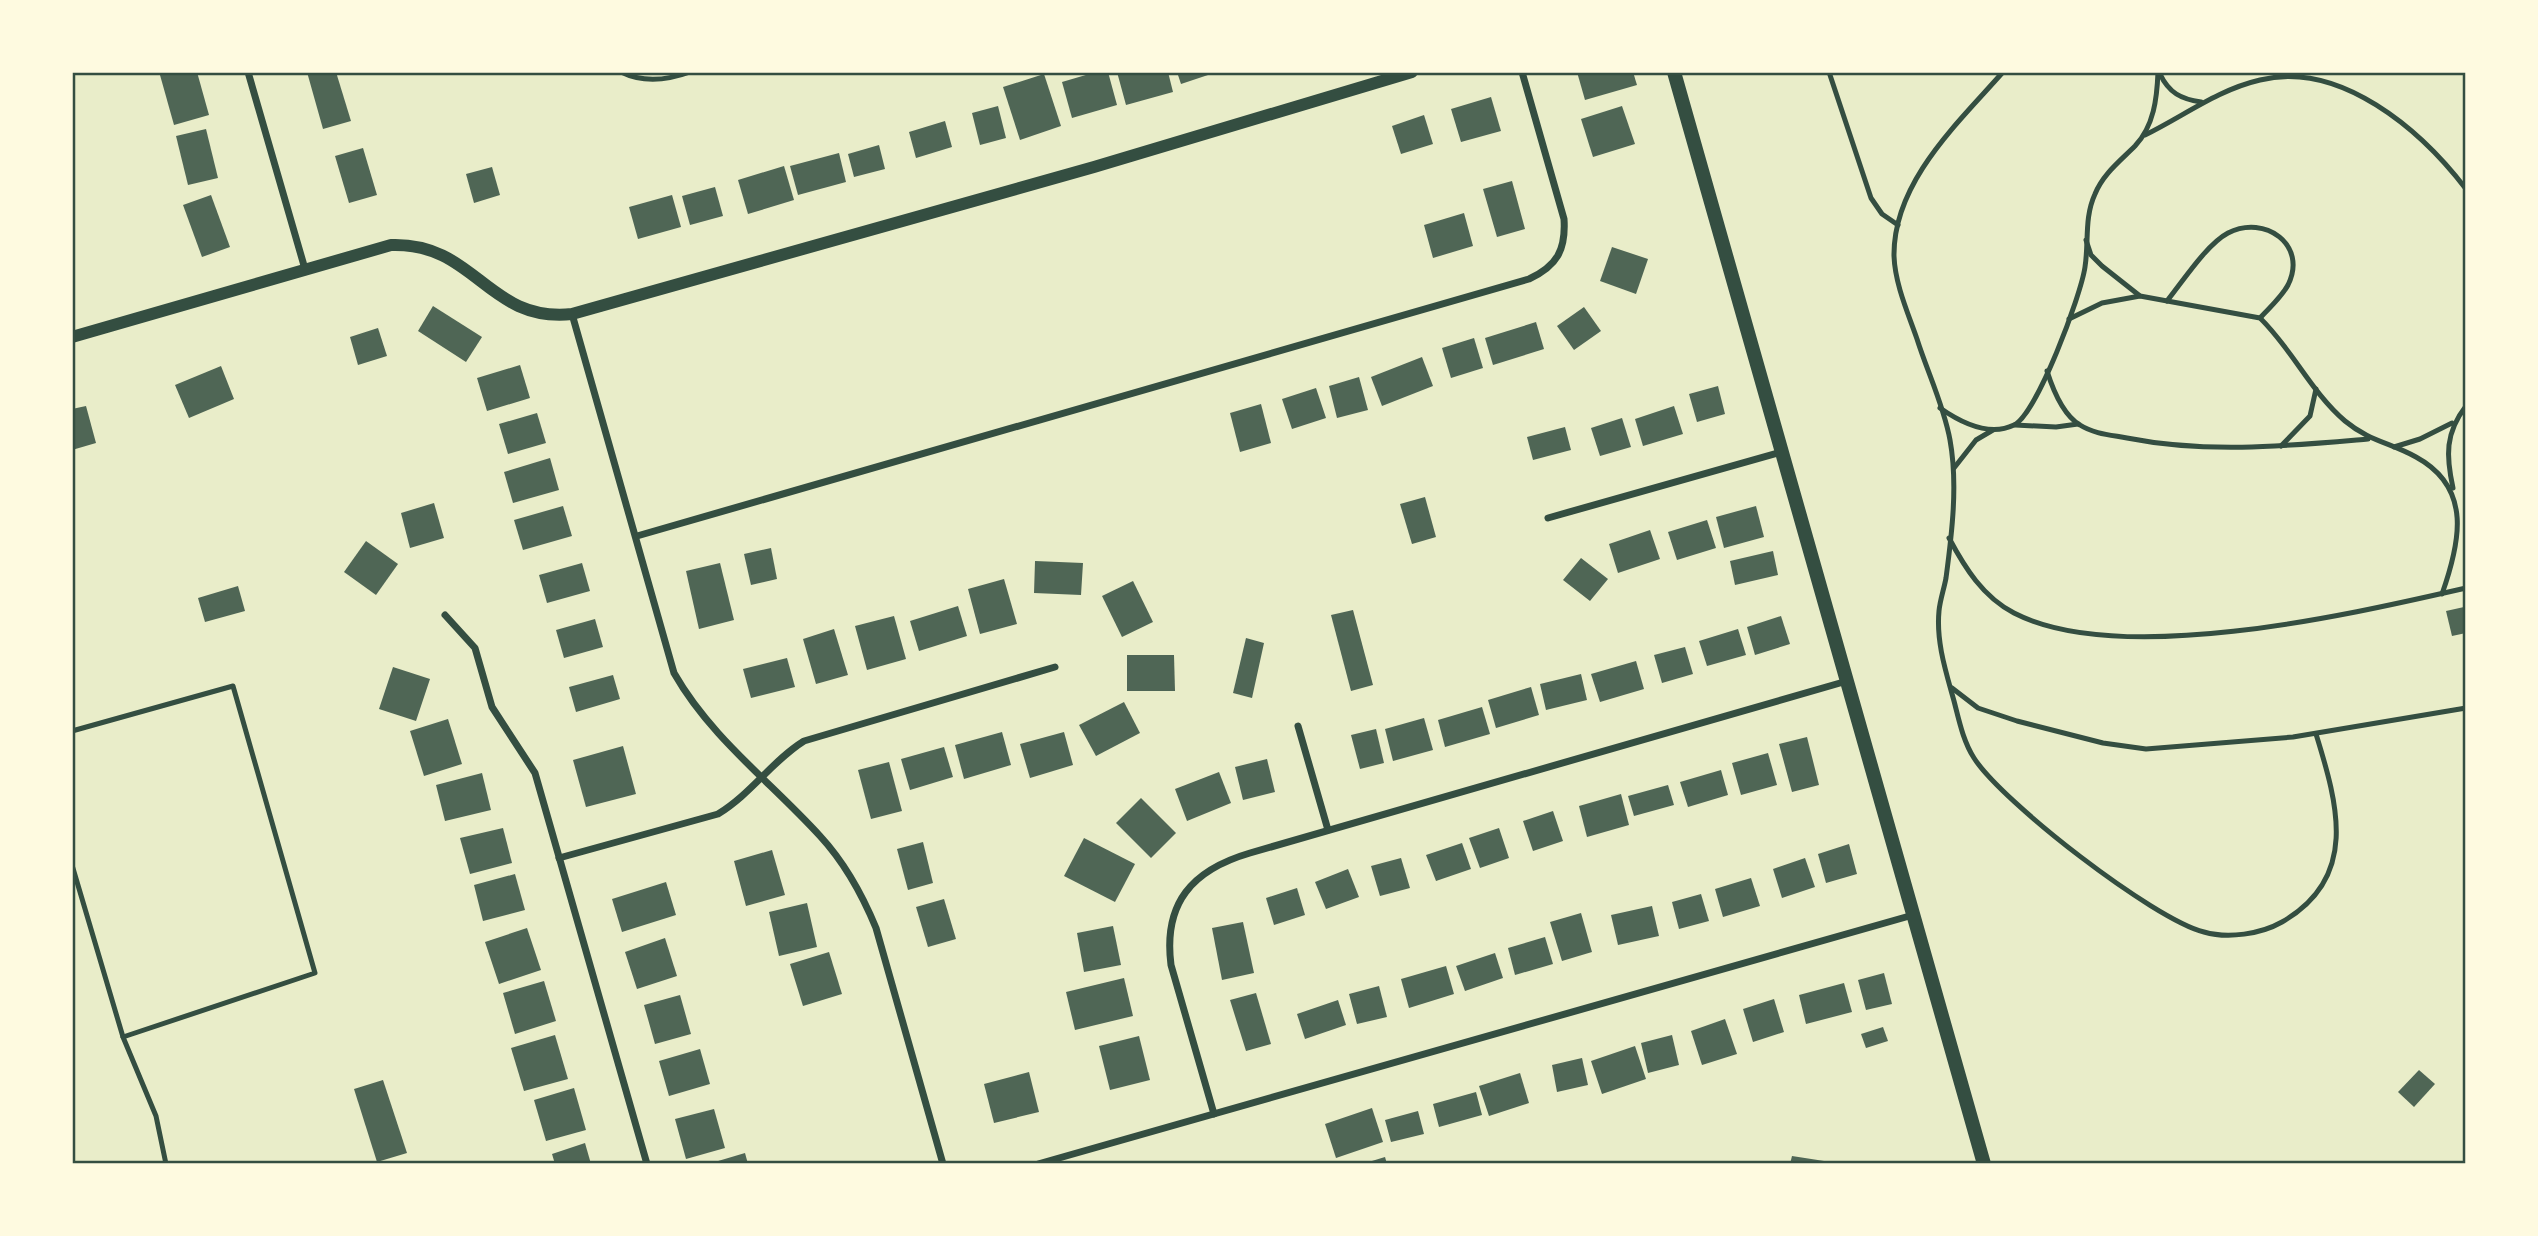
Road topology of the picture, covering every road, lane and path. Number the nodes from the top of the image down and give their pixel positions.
1 (248, 72) edge
2 (621, 72) edge
3 (690, 72) edge
4 (1412, 72) edge
5 (1522, 72) edge
6 (1674, 72) edge
7 (1829, 72) edge
8 (2003, 72) edge
9 (2159, 72) edge
10 (2201, 102) junction
11 (2142, 136) junction
12 (2466, 189) edge
13 (1898, 225) junction
14 (2086, 240) junction
15 (305, 269) junction
16 (2140, 296) junction
17 (2167, 301) junction
18 (572, 314) junction
19 (2260, 318) junction
20 (2069, 319) junction
21 (72, 337) edge
22 (2047, 371) junction
23 (2316, 389) junction
24 (2466, 406) edge
25 (1940, 408) junction
26 (2452, 423) junction
27 (2078, 424) junction
28 (2015, 425) junction
29 (1995, 429) junction
30 (2368, 439) junction
31 (2281, 446) junction
32 (2391, 447) junction
33 (1782, 452) junction
34 (1954, 468) junction
35 (2454, 493) junction
36 (1548, 518) dead end
37 (637, 536) junction
38 (1949, 538) junction
39 (2466, 588) edge
40 (2442, 594) junction
41 (444, 615) dead end
42 (1055, 667) dead end
43 (1847, 681) junction
44 (1950, 685) junction
45 (2466, 708) edge
46 (1298, 726) dead end
47 (72, 731) edge
48 (2316, 734) junction
49 (762, 778) junction
50 (1328, 830) junction
51 (559, 858) junction
52 (72, 865) edge
53 (1913, 915) junction
54 (123, 1037) junction
55 (1214, 1114) junction
56 (166, 1164) edge
57 (647, 1164) edge
58 (943, 1164) edge
59 (1038, 1164) edge
60 (1984, 1164) edge

1 - 15 street
2 - 3 lane
4 - 18 street
5 - 37 street
6 - 33 main road
7 - 13 lane
8 - 13 lane
9 - 10 lane
9 - 11 lane
10 - 11 lane
10 - 12 lane
11 - 14 lane
13 - 25 lane
14 - 16 lane
14 - 20 lane
15 - 18 street
15 - 21 street
16 - 17 lane
16 - 20 lane
17 - 19 lane
17 - 19 lane
18 - 37 street
19 - 23 lane
20 - 22 lane
22 - 27 lane
22 - 28 lane
23 - 30 lane
23 - 31 lane
24 - 26 lane
25 - 29 lane
25 - 34 lane
26 - 32 lane
26 - 35 lane
27 - 28 lane
27 - 31 lane
28 - 29 lane
29 - 34 lane
30 - 31 lane
30 - 32 lane
32 - 35 lane
33 - 36 street
33 - 43 main road
34 - 38 lane
35 - 40 lane
37 - 49 street
38 - 40 lane
38 - 44 lane
39 - 40 lane
41 - 51 street
42 - 49 street
43 - 50 street
43 - 53 main road
44 - 48 lane
44 - 48 lane
45 - 48 lane
46 - 50 street
47 - 54 lane
49 - 51 street
49 - 58 street
50 - 55 street
51 - 57 street
52 - 54 lane
53 - 55 street
53 - 60 main road
54 - 56 lane
55 - 59 street

